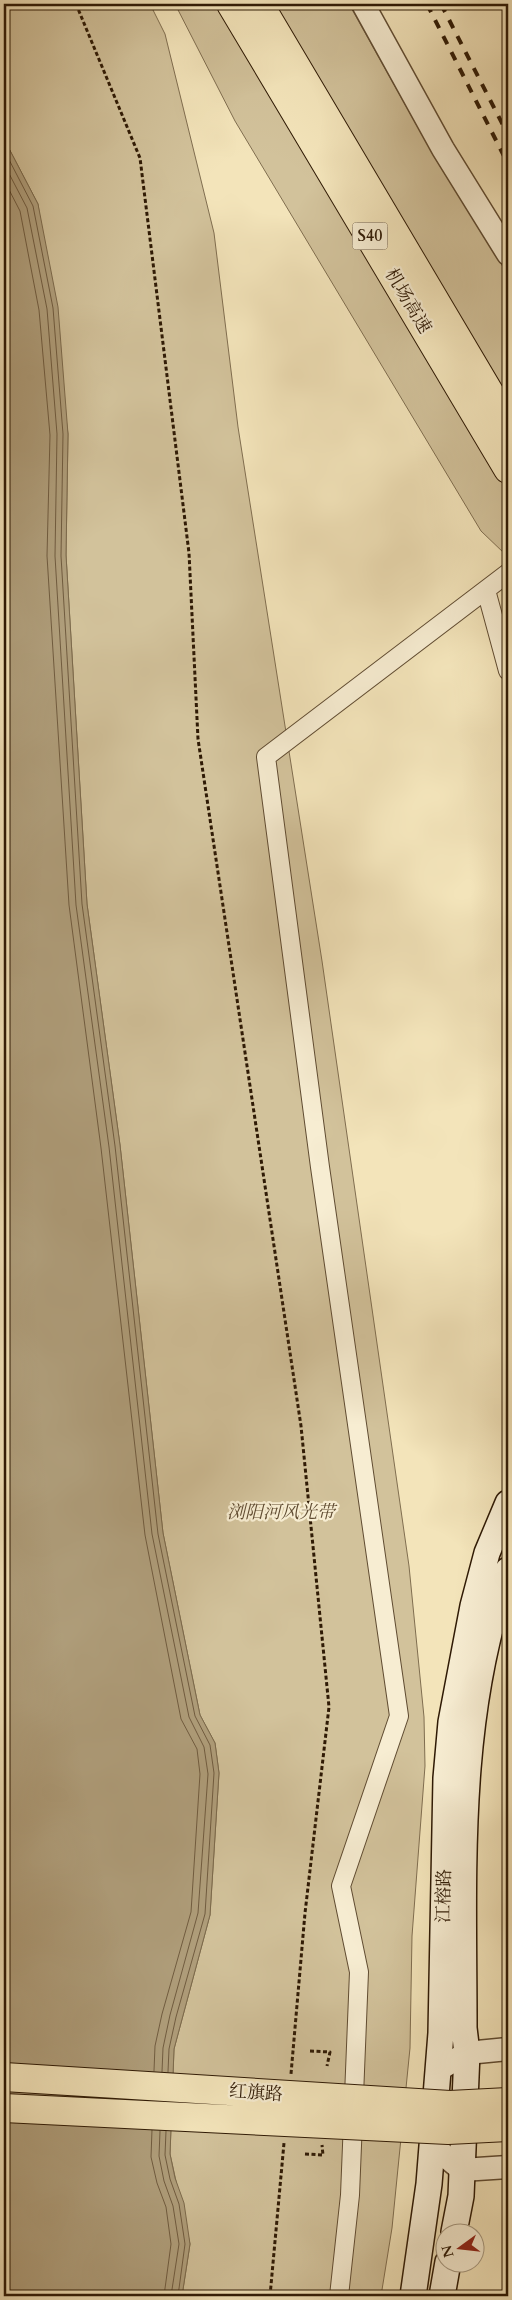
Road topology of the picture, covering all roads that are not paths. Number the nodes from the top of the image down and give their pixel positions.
1 (231, 4) edge
2 (259, 4) edge
3 (363, 4) edge
4 (508, 254) edge
5 (508, 424) edge
6 (508, 469) edge
7 (508, 572) edge
8 (486, 590) junction
9 (508, 671) edge
10 (508, 1503) edge
11 (508, 1570) edge
12 (508, 2049) edge
13 (467, 2053) junction
14 (438, 2070) junction
15 (4, 2077) edge
16 (508, 2102) edge
17 (4, 2108) edge
18 (508, 2127) edge
19 (432, 2146) junction
20 (508, 2167) edge
21 (462, 2170) junction
22 (456, 2222) edge
23 (446, 2272) edge
24 (339, 2296) edge
25 (413, 2296) edge
26 (442, 2296) edge

1 - 6 main road, 机场高速 / S40
2 - 5 main road, 机场高速 / S40
3 - 4 street
7 - 8 street
8 - 9 street
8 - 24 street
10 - 14 main road, 江榕路
11 - 13 main road, 江榕路
12 - 13 street
13 - 14 street
13 - 21 main road, 江榕路
14 - 19 main road, 江榕路
15 - 16 main road, 红旗路, bridge
17 - 18 main road, 红旗路, bridge
19 - 21 street
19 - 25 main road, 江榕路
20 - 21 street
21 - 22 main road, 江榕路
23 - 26 main road

